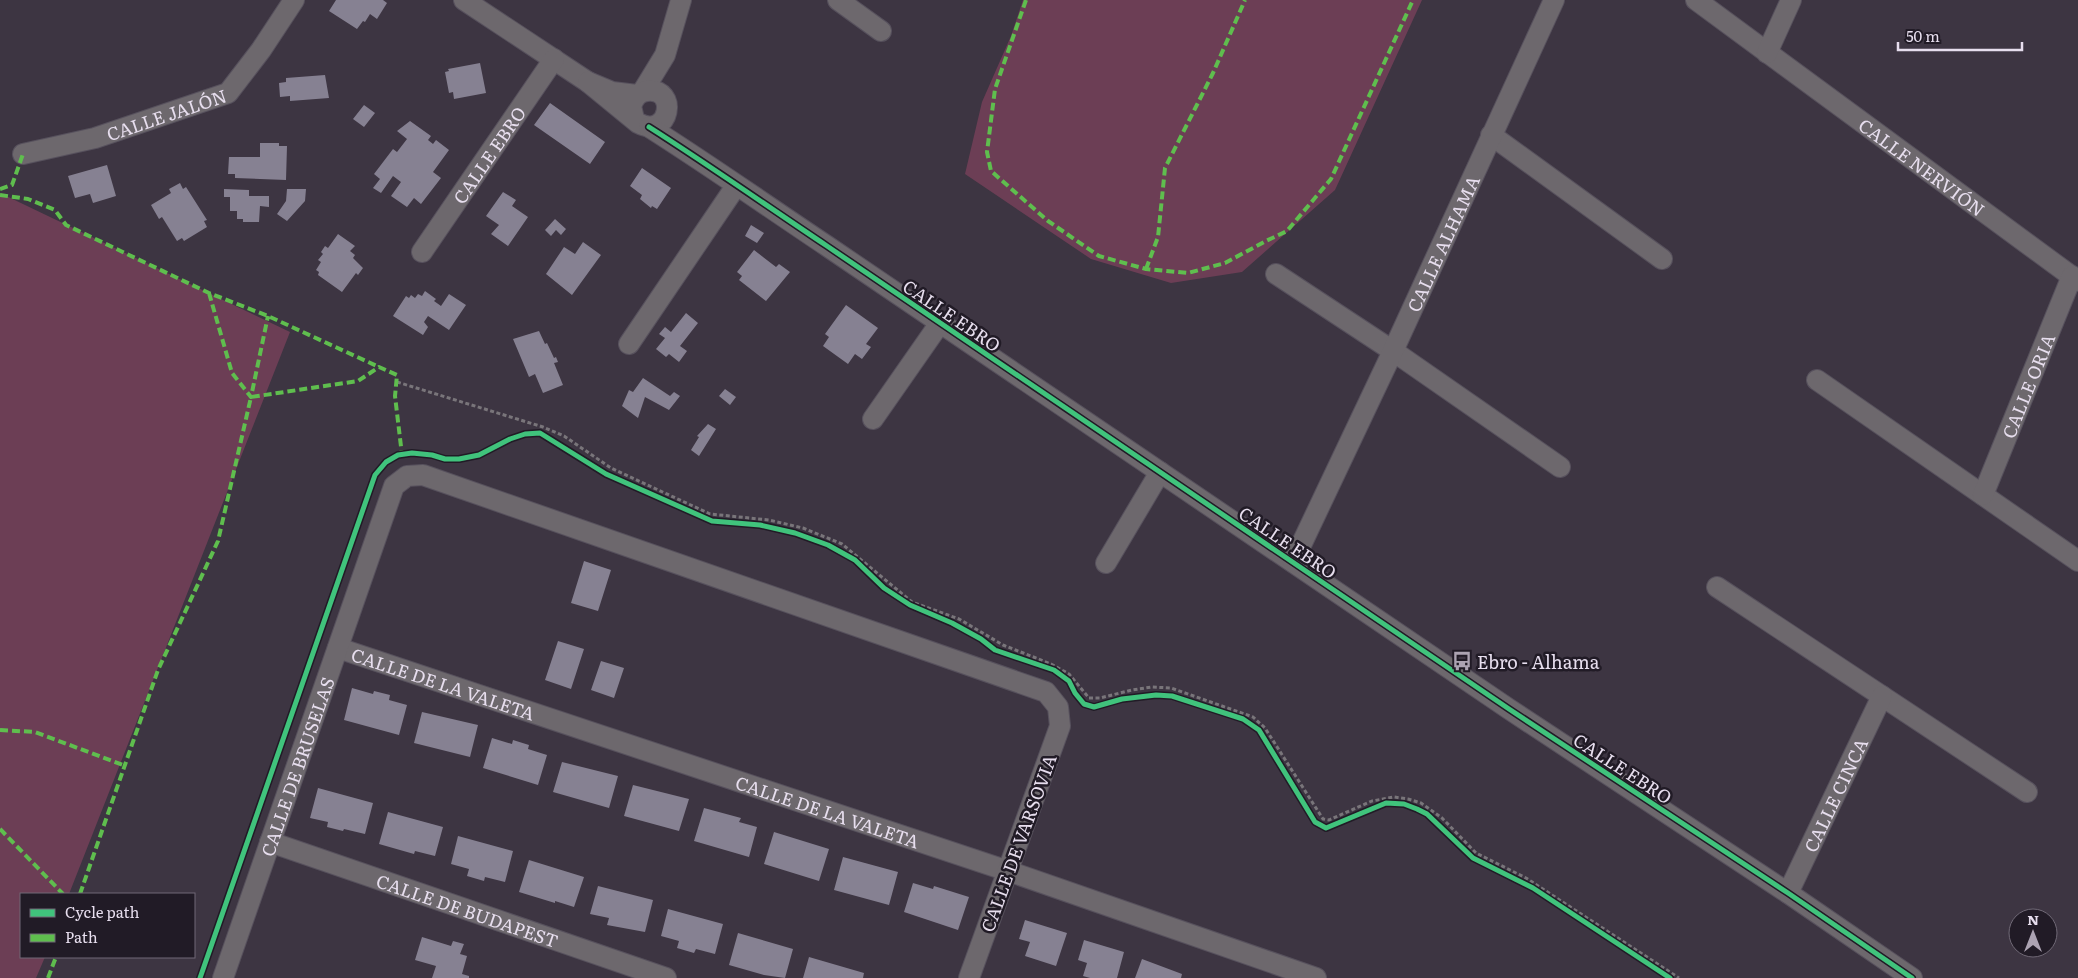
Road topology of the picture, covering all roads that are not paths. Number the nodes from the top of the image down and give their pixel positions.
1 (294, 0) edge
2 (464, 0) edge
3 (681, 0) edge
4 (838, 0) edge
5 (1554, 0) edge
6 (1696, 0) edge
7 (1791, 0) edge
8 (881, 31) dead end
9 (1767, 53) junction
10 (665, 55) junction
11 (554, 59) junction
12 (588, 82) junction
13 (640, 93) junction
14 (666, 108) junction
15 (642, 123) junction
16 (1492, 135) junction
17 (23, 154) dead end
18 (693, 155) junction
19 (736, 186) junction
20 (422, 252) dead end
21 (1662, 259) dead end
22 (1276, 274) dead end
23 (2075, 278) edge
24 (940, 323) junction
25 (629, 344) dead end
26 (1393, 351) junction
27 (1817, 380) dead end
28 (873, 419) dead end
29 (1560, 467) dead end
30 (1160, 472) junction
31 (1983, 495) junction
32 (2078, 561) edge
33 (1293, 562) junction
34 (1106, 563) dead end
35 (1717, 587) dead end
36 (338, 648) junction
37 (1882, 696) junction
38 (1058, 707) joint
39 (2027, 792) dead end
40 (270, 842) junction
41 (1008, 871) junction
42 (1788, 893) junction
43 (223, 978) edge
44 (666, 978) edge
45 (969, 978) edge
46 (1316, 978) edge
47 (1912, 978) edge

1 - 17 street, CALLE JALÓN
2 - 11 street, CALLE EBRO
3 - 10 street
4 - 8 street
5 - 16 street, CALLE ALHAMA
6 - 9 street, CALLE NERVIÓN
7 - 9 street
9 - 23 street, CALLE NERVIÓN
10 - 13 street
10 - 14 street
11 - 12 street, CALLE EBRO
11 - 20 street, CALLE EBRO
12 - 13 street, CALLE EBRO
12 - 15 street, CALLE EBRO
13 - 14 street
13 - 15 street
14 - 15 street
14 - 18 street, CALLE EBRO
15 - 18 street, CALLE EBRO
16 - 21 street
16 - 26 street, CALLE ALHAMA
18 - 19 street, CALLE EBRO
19 - 24 street, CALLE EBRO
19 - 25 street
22 - 26 street
23 - 31 street, CALLE ORIA
24 - 28 street, CALLE EBRO
24 - 30 street, CALLE EBRO
26 - 29 street
26 - 33 street, CALLE ALHAMA
27 - 31 street
30 - 33 street, CALLE EBRO
30 - 34 street
31 - 32 street
33 - 42 street, CALLE EBRO
35 - 37 street
36 - 38 street, CALLE DE BRUSELAS
36 - 40 street, CALLE DE BRUSELAS
36 - 41 street, CALLE DE LA VALETA
37 - 39 street
37 - 42 street, CALLE CINCA
38 - 41 street, CALLE DE VARSOVIA
40 - 43 street, CALLE DE BRUSELAS
40 - 44 street, CALLE DE BUDAPEST
41 - 45 street, CALLE DE VARSOVIA
41 - 46 street, CALLE DE LA VALETA
42 - 47 street, CALLE EBRO

